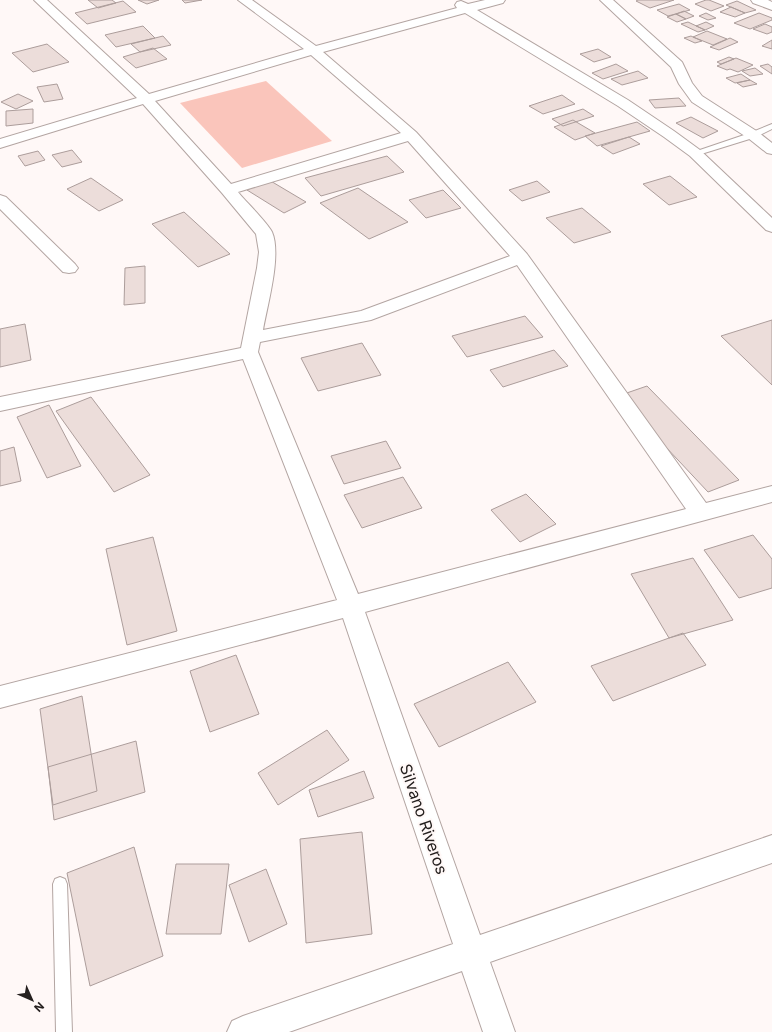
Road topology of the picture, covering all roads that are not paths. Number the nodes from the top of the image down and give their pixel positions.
1 (40, 0) edge
2 (244, 0) edge
3 (453, 0) edge
4 (499, 0) edge
5 (606, 0) edge
6 (757, 0) edge
7 (772, 6) edge
8 (467, 8) junction
9 (313, 50) junction
10 (145, 98) junction
11 (772, 126) edge
12 (411, 135) junction
13 (754, 135) junction
14 (0, 144) edge
15 (772, 150) edge
16 (695, 153) junction
17 (228, 190) junction
18 (0, 200) edge
19 (772, 227) edge
20 (521, 258) junction
21 (69, 268) dead end
22 (251, 345) junction
23 (0, 404) edge
24 (772, 494) edge
25 (701, 513) junction
26 (351, 606) junction
27 (0, 696) edge
28 (772, 849) edge
29 (60, 884) dead end
30 (470, 954) junction
31 (64, 1032) edge
32 (243, 1032) edge
33 (499, 1032) edge

1 - 10 street
2 - 9 street
3 - 8 street
4 - 8 street
5 - 13 street
6 - 7 street
8 - 9 street
8 - 16 street
9 - 10 street
9 - 12 street
10 - 14 street
10 - 17 street
11 - 13 lane
12 - 17 street
12 - 20 street
13 - 15 street
13 - 16 lane
16 - 19 street
17 - 22 street
18 - 21 street
20 - 22 street
20 - 25 street
22 - 23 street
22 - 26 street, Silvano Riveros
24 - 25 street
25 - 26 street
26 - 27 street
26 - 30 street, Silvano Riveros
28 - 30 street
29 - 31 lane
30 - 32 street
30 - 33 street, Silvano Riveros

